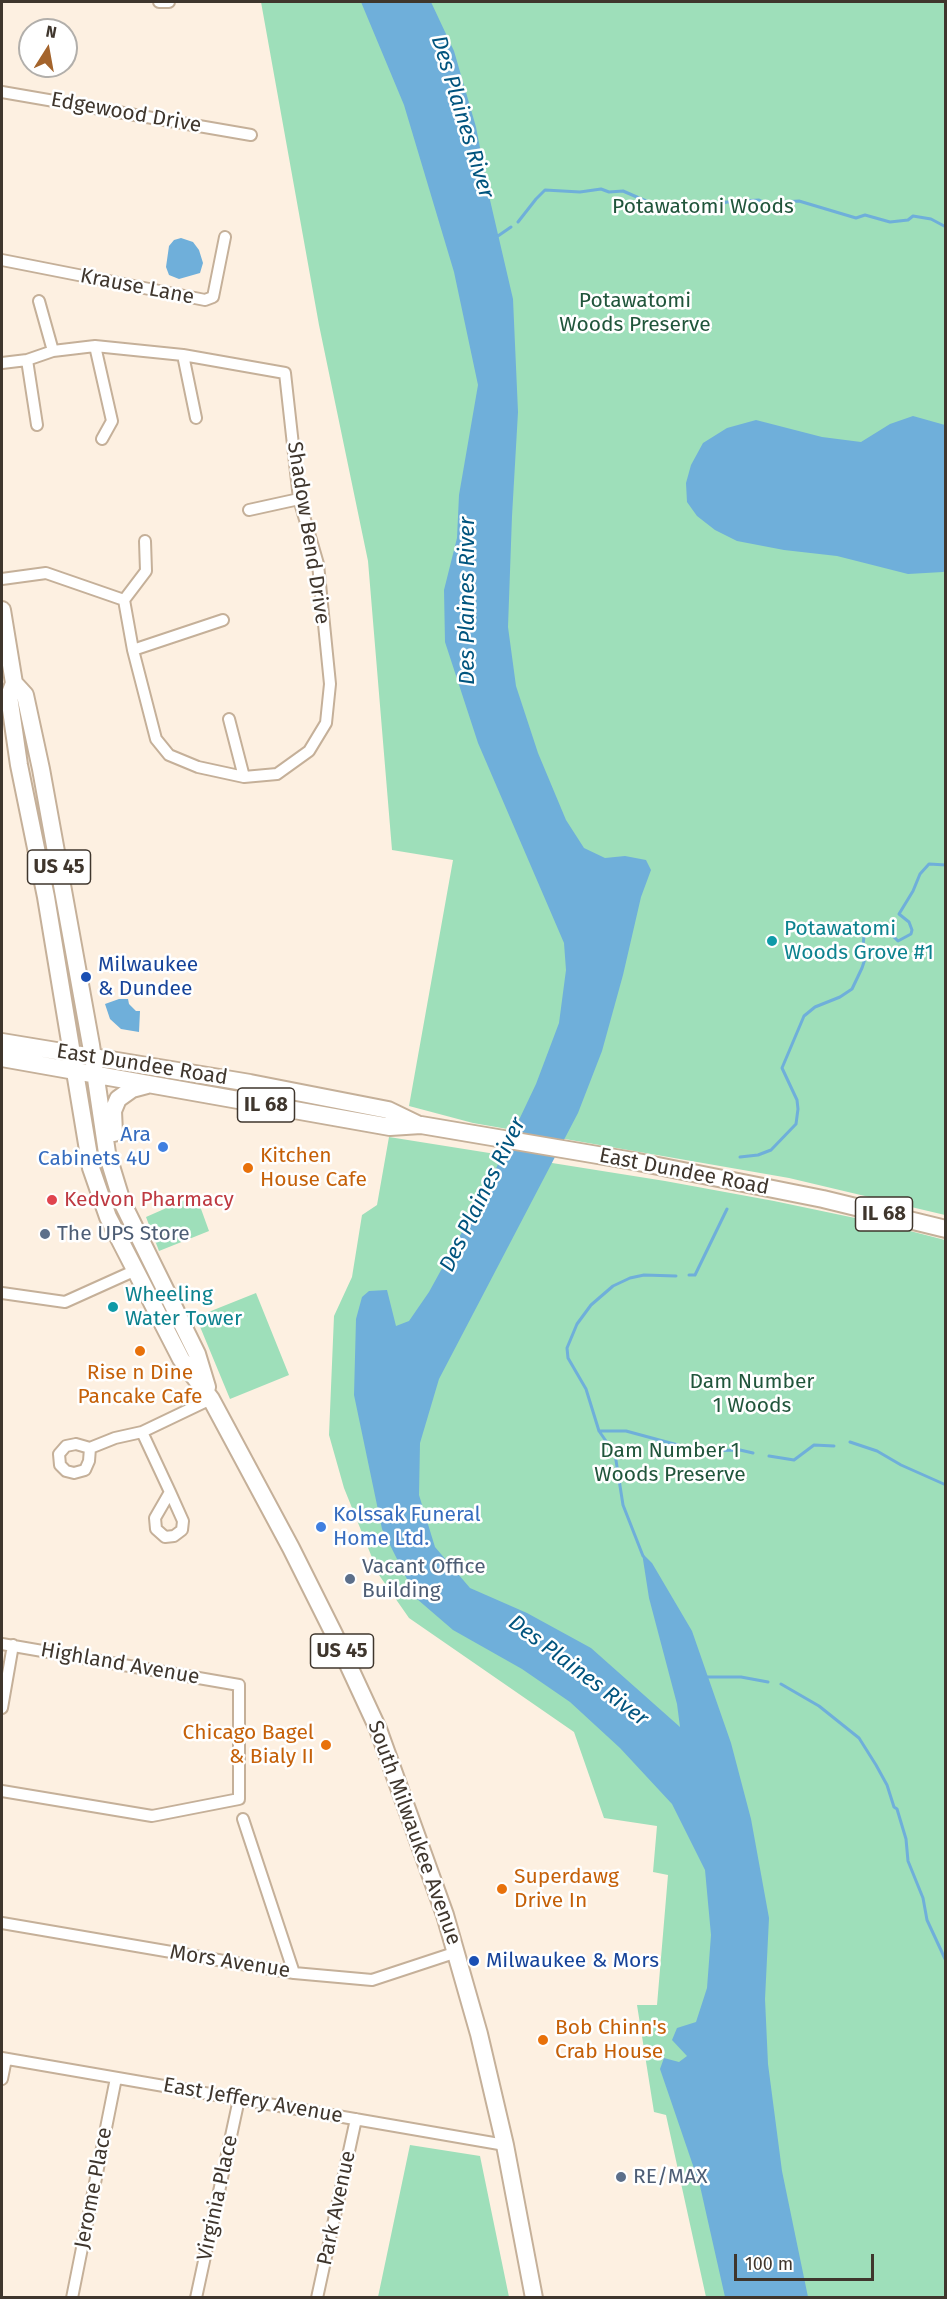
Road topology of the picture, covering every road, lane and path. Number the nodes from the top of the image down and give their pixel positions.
1 (159, 2) edge
2 (169, 2) edge
3 (2, 92) edge
4 (251, 135) dead end
5 (225, 237) dead end
6 (2, 260) edge
7 (39, 302) dead end
8 (96, 346) junction
9 (53, 351) junction
10 (183, 355) junction
11 (27, 360) junction
12 (2, 363) edge
13 (196, 418) dead end
14 (37, 425) dead end
15 (102, 439) dead end
16 (299, 499) junction
17 (249, 510) dead end
18 (145, 541) dead end
19 (2, 579) edge
20 (124, 600) junction
21 (2, 610) edge
22 (223, 620) dead end
23 (133, 650) junction
24 (14, 683) junction
25 (229, 719) dead end
26 (244, 777) junction
27 (2, 1042) edge
28 (71, 1053) junction
29 (93, 1057) junction
30 (2, 1058) edge
31 (74, 1071) junction
32 (96, 1075) junction
33 (147, 1085) junction
34 (421, 1125) junction
35 (122, 1202) junction
36 (945, 1229) edge
37 (136, 1270) junction
38 (2, 1293) edge
39 (211, 1399) junction
40 (142, 1432) junction
41 (90, 1448) dead end
42 (170, 1492) junction
43 (7, 1645) edge
44 (2, 1708) edge
45 (2, 1791) edge
46 (243, 1819) dead end
47 (2, 1923) edge
48 (457, 1952) junction
49 (294, 1973) junction
50 (4, 2058) edge
51 (116, 2078) junction
52 (2, 2079) edge
53 (239, 2099) junction
54 (356, 2119) junction
55 (505, 2145) junction
56 (72, 2298) edge
57 (196, 2298) edge
58 (318, 2298) edge
59 (534, 2298) edge

1 - 2 street
3 - 4 street, Edgewood Drive
5 - 6 street, Krause Lane
7 - 9 street
8 - 9 street, Shadow Bend Drive
8 - 10 street, Shadow Bend Drive
8 - 15 street
9 - 11 street, Shadow Bend Drive
10 - 13 street
10 - 16 street, Shadow Bend Drive
11 - 12 street, Shadow Bend Drive
11 - 14 street
16 - 17 street
16 - 26 street, Shadow Bend Drive
18 - 20 street
19 - 20 street
20 - 23 street, Shadow Bend Drive
21 - 24 main road, US 45
22 - 23 street
23 - 26 street, Shadow Bend Drive
24 - 28 main road, US 45
24 - 29 main road, US 45
25 - 26 street
27 - 28 main road, East Dundee Road / IL 68
28 - 29 main road, East Dundee Road / IL 68
28 - 31 main road, South Milwaukee Avenue / US 45
29 - 32 main road, South Milwaukee Avenue / US 45
29 - 34 main road, East Dundee Road / IL 68
30 - 31 main road, East Dundee Road / IL 68
31 - 32 main road, East Dundee Road / IL 68
31 - 37 main road, South Milwaukee Avenue / US 45
32 - 33 main road, East Dundee Road / IL 68
32 - 35 main road, South Milwaukee Avenue / US 45
33 - 34 main road, East Dundee Road / IL 68
33 - 35 main road
34 - 36 main road, East Dundee Road / IL 68
35 - 39 main road, South Milwaukee Avenue / US 45
37 - 38 street
37 - 39 main road, South Milwaukee Avenue / US 45
39 - 40 street
39 - 48 main road, South Milwaukee Avenue / US 45
40 - 41 street
40 - 42 street
42 - 42 street
43 - 44 street
43 - 45 street, Highland Avenue
46 - 49 street
47 - 49 street, Mors Avenue
48 - 49 street, Mors Avenue
48 - 55 main road, South Milwaukee Avenue / US 45
50 - 51 street, East Jeffery Avenue
50 - 52 street
51 - 53 street, East Jeffery Avenue
51 - 56 street, Jerome Place
53 - 54 street, East Jeffery Avenue
53 - 57 street, Virginia Place
54 - 55 street, East Jeffery Avenue
54 - 58 street, Park Avenue
55 - 59 main road, South Milwaukee Avenue / US 45

